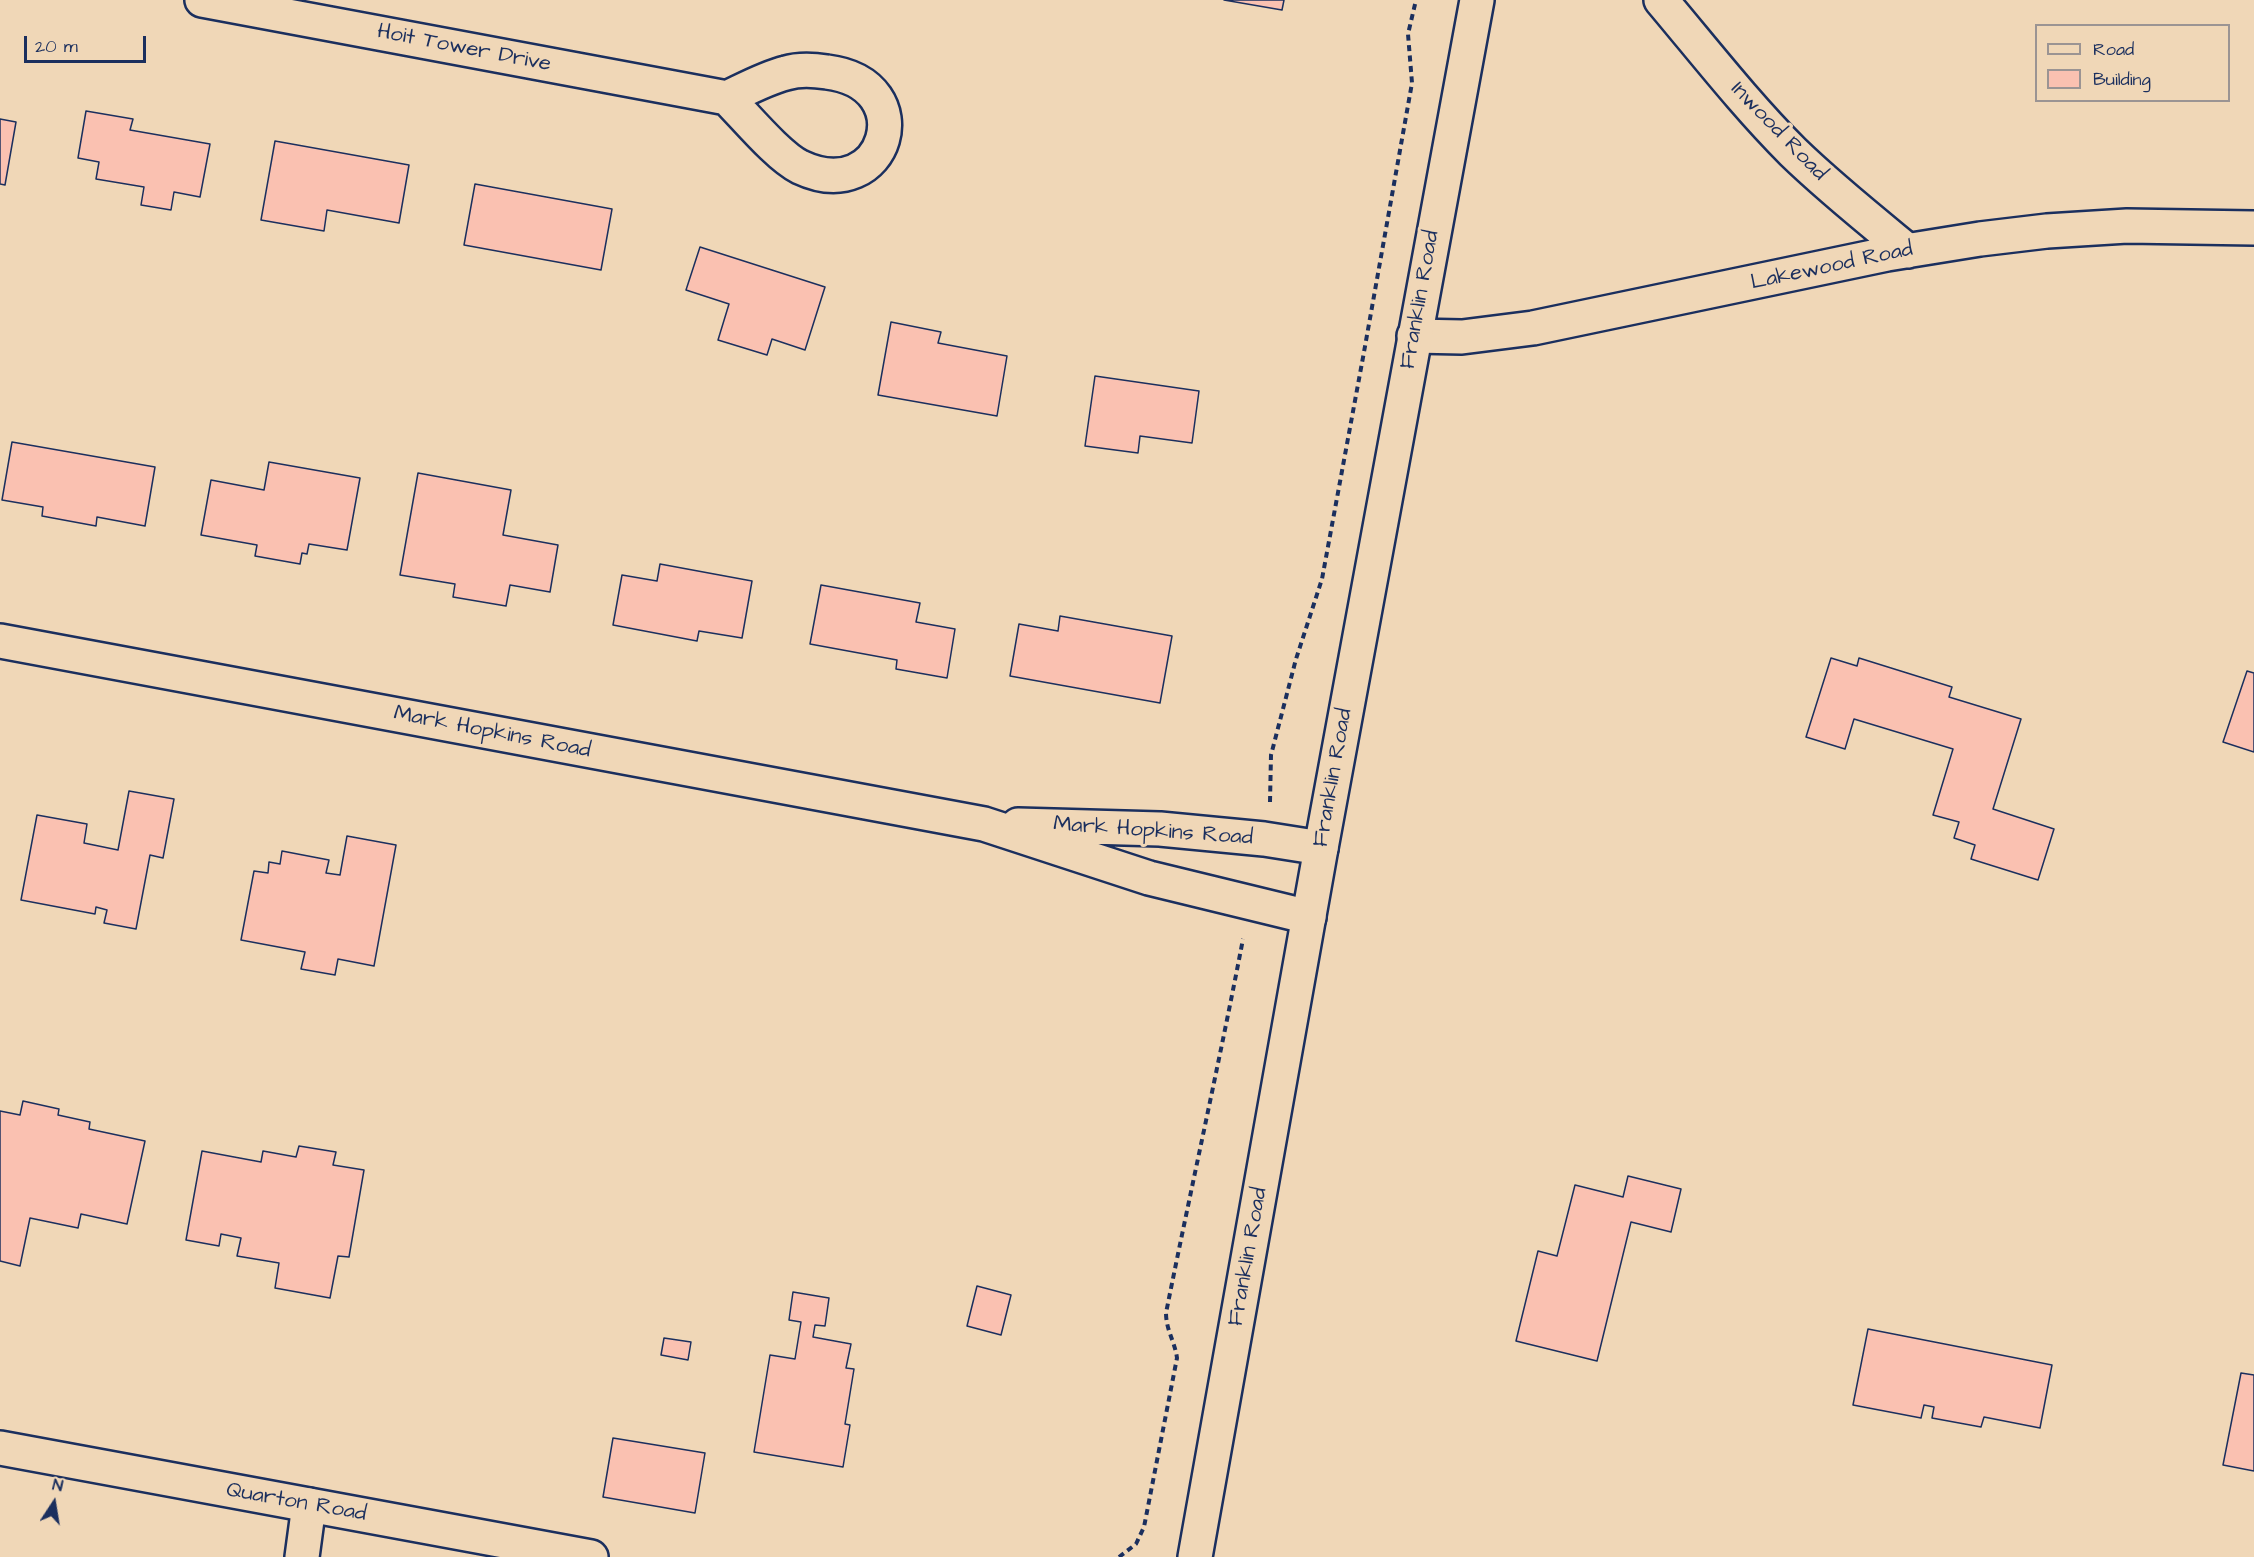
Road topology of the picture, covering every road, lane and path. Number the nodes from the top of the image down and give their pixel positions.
1 (202, 0) edge
2 (1416, 0) edge
3 (1477, 0) edge
4 (1661, 0) edge
5 (727, 98) dead end
6 (2254, 228) edge
7 (1908, 251) junction
8 (1414, 336) junction
9 (0, 641) edge
10 (1270, 808) dead end
11 (984, 824) junction
12 (1321, 848) junction
13 (1309, 917) junction
14 (1243, 939) dead end
15 (0, 1448) edge
16 (309, 1505) junction
17 (302, 1557) edge
18 (591, 1557) edge
19 (1119, 1557) edge
20 (1195, 1557) edge

1 - 5 street, Hoit Tower Drive
2 - 10 path
3 - 8 street, Franklin Road
4 - 7 street, Inwood Road
6 - 7 street, Lakewood Road
7 - 8 street, Lakewood Road
8 - 12 street, Franklin Road
9 - 11 street, Mark Hopkins Road
11 - 12 street, Mark Hopkins Road
11 - 13 street, Mark Hopkins Road
12 - 13 street, Franklin Road
13 - 20 street, Franklin Road
14 - 19 path
15 - 16 street, Quarton Road
16 - 17 street
16 - 18 street, Quarton Road

